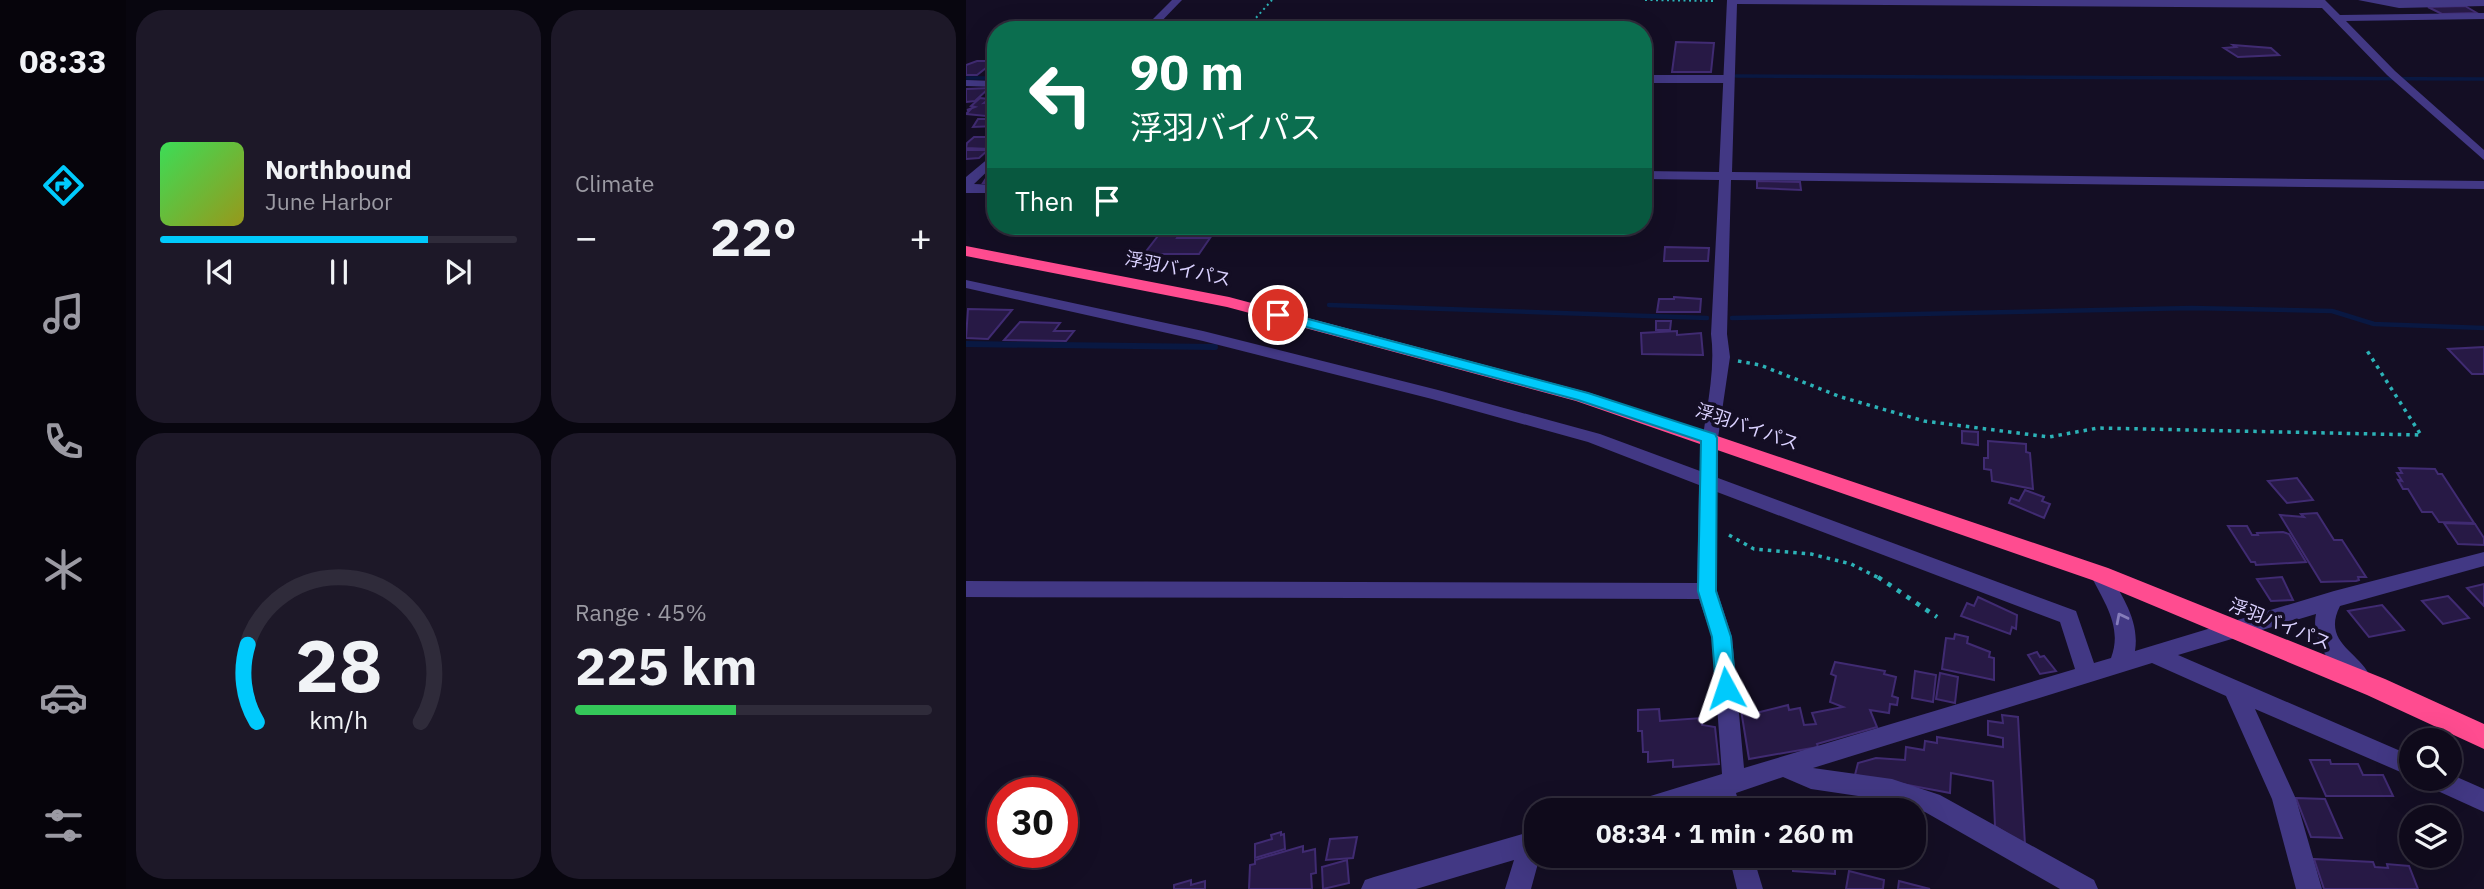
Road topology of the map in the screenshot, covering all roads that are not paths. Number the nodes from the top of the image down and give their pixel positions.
1 (1177, 0) edge
2 (1732, 0) edge
3 (2363, 0) edge
4 (2322, 2) edge
5 (2484, 3) edge
6 (2484, 16) edge
7 (2337, 18) junction
8 (1156, 21) edge
9 (1652, 79) edge
10 (1728, 79) junction
11 (966, 83) edge
12 (987, 84) edge
13 (2484, 156) edge
14 (987, 165) edge
15 (1652, 175) edge
16 (1725, 178) junction
17 (2484, 185) edge
18 (967, 186) edge
19 (987, 188) edge
20 (966, 251) edge
21 (966, 284) edge
22 (1709, 438) junction
23 (1707, 479) junction
24 (2484, 559) edge
25 (2100, 574) junction
26 (966, 589) edge
27 (1707, 591) junction
28 (2334, 599) junction
29 (2237, 631) junction
30 (2153, 654) junction
31 (2119, 664) junction
32 (2087, 674) junction
33 (2376, 687) junction
34 (2233, 688) junction
35 (2484, 737) edge
36 (2399, 761) edge
37 (1786, 766) junction
38 (1728, 784) junction
39 (2462, 791) edge
40 (1681, 798) edge
41 (1729, 798) edge
42 (2484, 801) edge
43 (1524, 845) edge
44 (1525, 868) edge
45 (1744, 868) edge
46 (1374, 889) edge
47 (1518, 889) edge
48 (1750, 889) edge
49 (2085, 889) edge
50 (2309, 889) edge

1 - 8 street
2 - 4 street
2 - 10 street
3 - 5 street
4 - 7 street
6 - 7 street
7 - 13 street
9 - 10 lane
10 - 16 street
11 - 12 street
14 - 18 street
15 - 16 street
16 - 17 street
16 - 22 street
18 - 19 street
20 - 22 highway, 浮羽バイパス
21 - 23 street
22 - 23 street
22 - 25 highway, 浮羽バイパス
23 - 27 street
23 - 32 street
24 - 28 street
25 - 29 highway, 浮羽バイパス
31 -> 25 street
26 - 27 street
27 - 38 street
28 - 29 street
28 - 33 street
29 - 30 street
29 - 33 highway, 浮羽バイパス
30 - 31 street
30 - 34 street
31 - 32 street
32 - 37 street
33 - 35 highway, 浮羽バイパス
34 - 36 street
34 - 50 street
37 - 38 street
37 - 49 street
38 - 40 street
38 - 41 street
39 - 42 street
43 - 46 street
44 - 47 street
45 - 48 street

